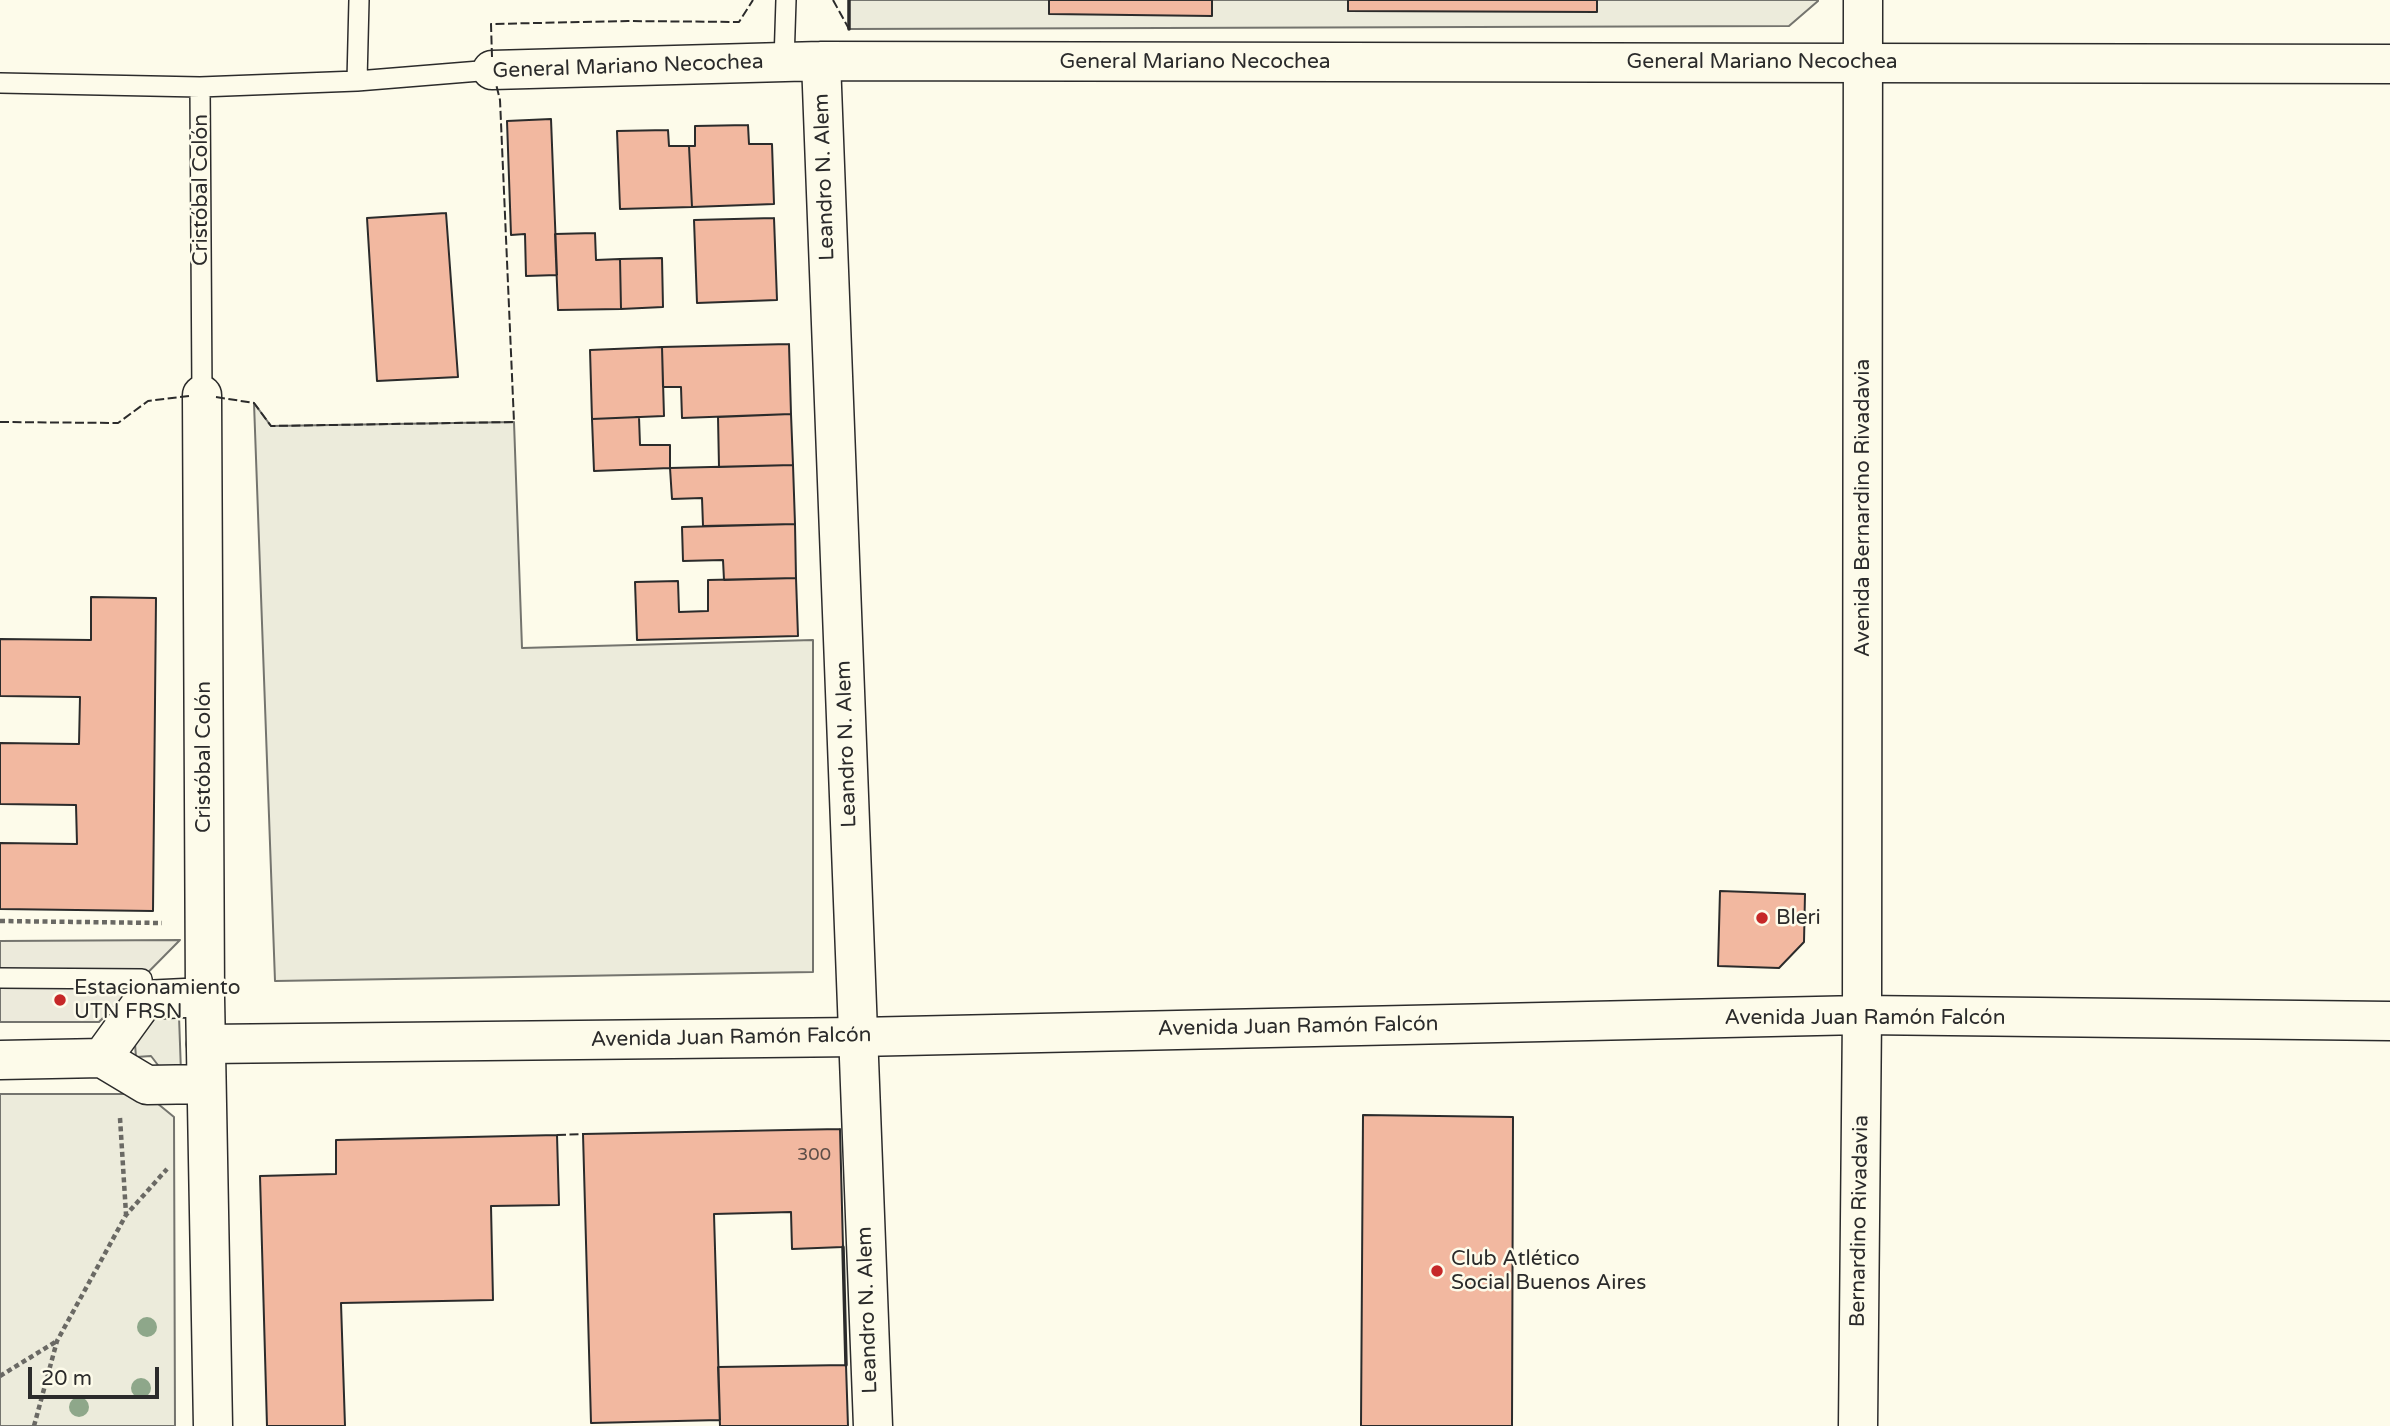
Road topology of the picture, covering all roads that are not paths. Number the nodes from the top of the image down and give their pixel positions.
1 (786, 0) edge
2 (1863, 0) edge
3 (357, 1) edge
4 (803, 62) junction
5 (1863, 62) junction
6 (2390, 64) edge
7 (492, 70) joint
8 (357, 81) junction
9 (0, 83) edge
10 (200, 87) junction
11 (202, 395) joint
12 (0, 978) edge
13 (205, 997) junction
14 (144, 1000) junction
15 (1862, 1015) junction
16 (2390, 1021) edge
17 (858, 1037) junction
18 (206, 1044) junction
19 (0, 1060) edge
20 (109, 1063) junction
21 (206, 1084) junction
22 (213, 1426) edge
23 (873, 1426) edge
24 (1858, 1426) edge

1 - 4 lane, Leandro N. Alem
2 - 5 street, Avenida Bernardino Rivadavia
3 - 8 lane
4 - 5 street, General Mariano Necochea
4 - 7 street, General Mariano Necochea
4 - 17 street, Leandro N. Alem
5 - 6 street, General Mariano Necochea
5 - 15 street, Avenida Bernardino Rivadavia
7 - 8 lane, General Mariano Necochea
8 - 10 lane, General Mariano Necochea
9 - 10 lane, General Mariano Necochea
10 - 11 lane, Cristóbal Colón
11 - 13 street, Cristóbal Colón
12 - 14 lane
13 - 14 street
13 - 18 street, Cristóbal Colón
14 - 20 street
15 - 16 street, Avenida Juan Ramón Falcón
15 - 17 street, Avenida Juan Ramón Falcón
15 - 24 street, Bernardino Rivadavia
17 - 18 street, Avenida Juan Ramón Falcón
17 - 23 street, Leandro N. Alem
18 - 21 street, Cristóbal Colón
19 - 20 street
20 - 21 street
21 - 22 street, Cristóbal Colón

